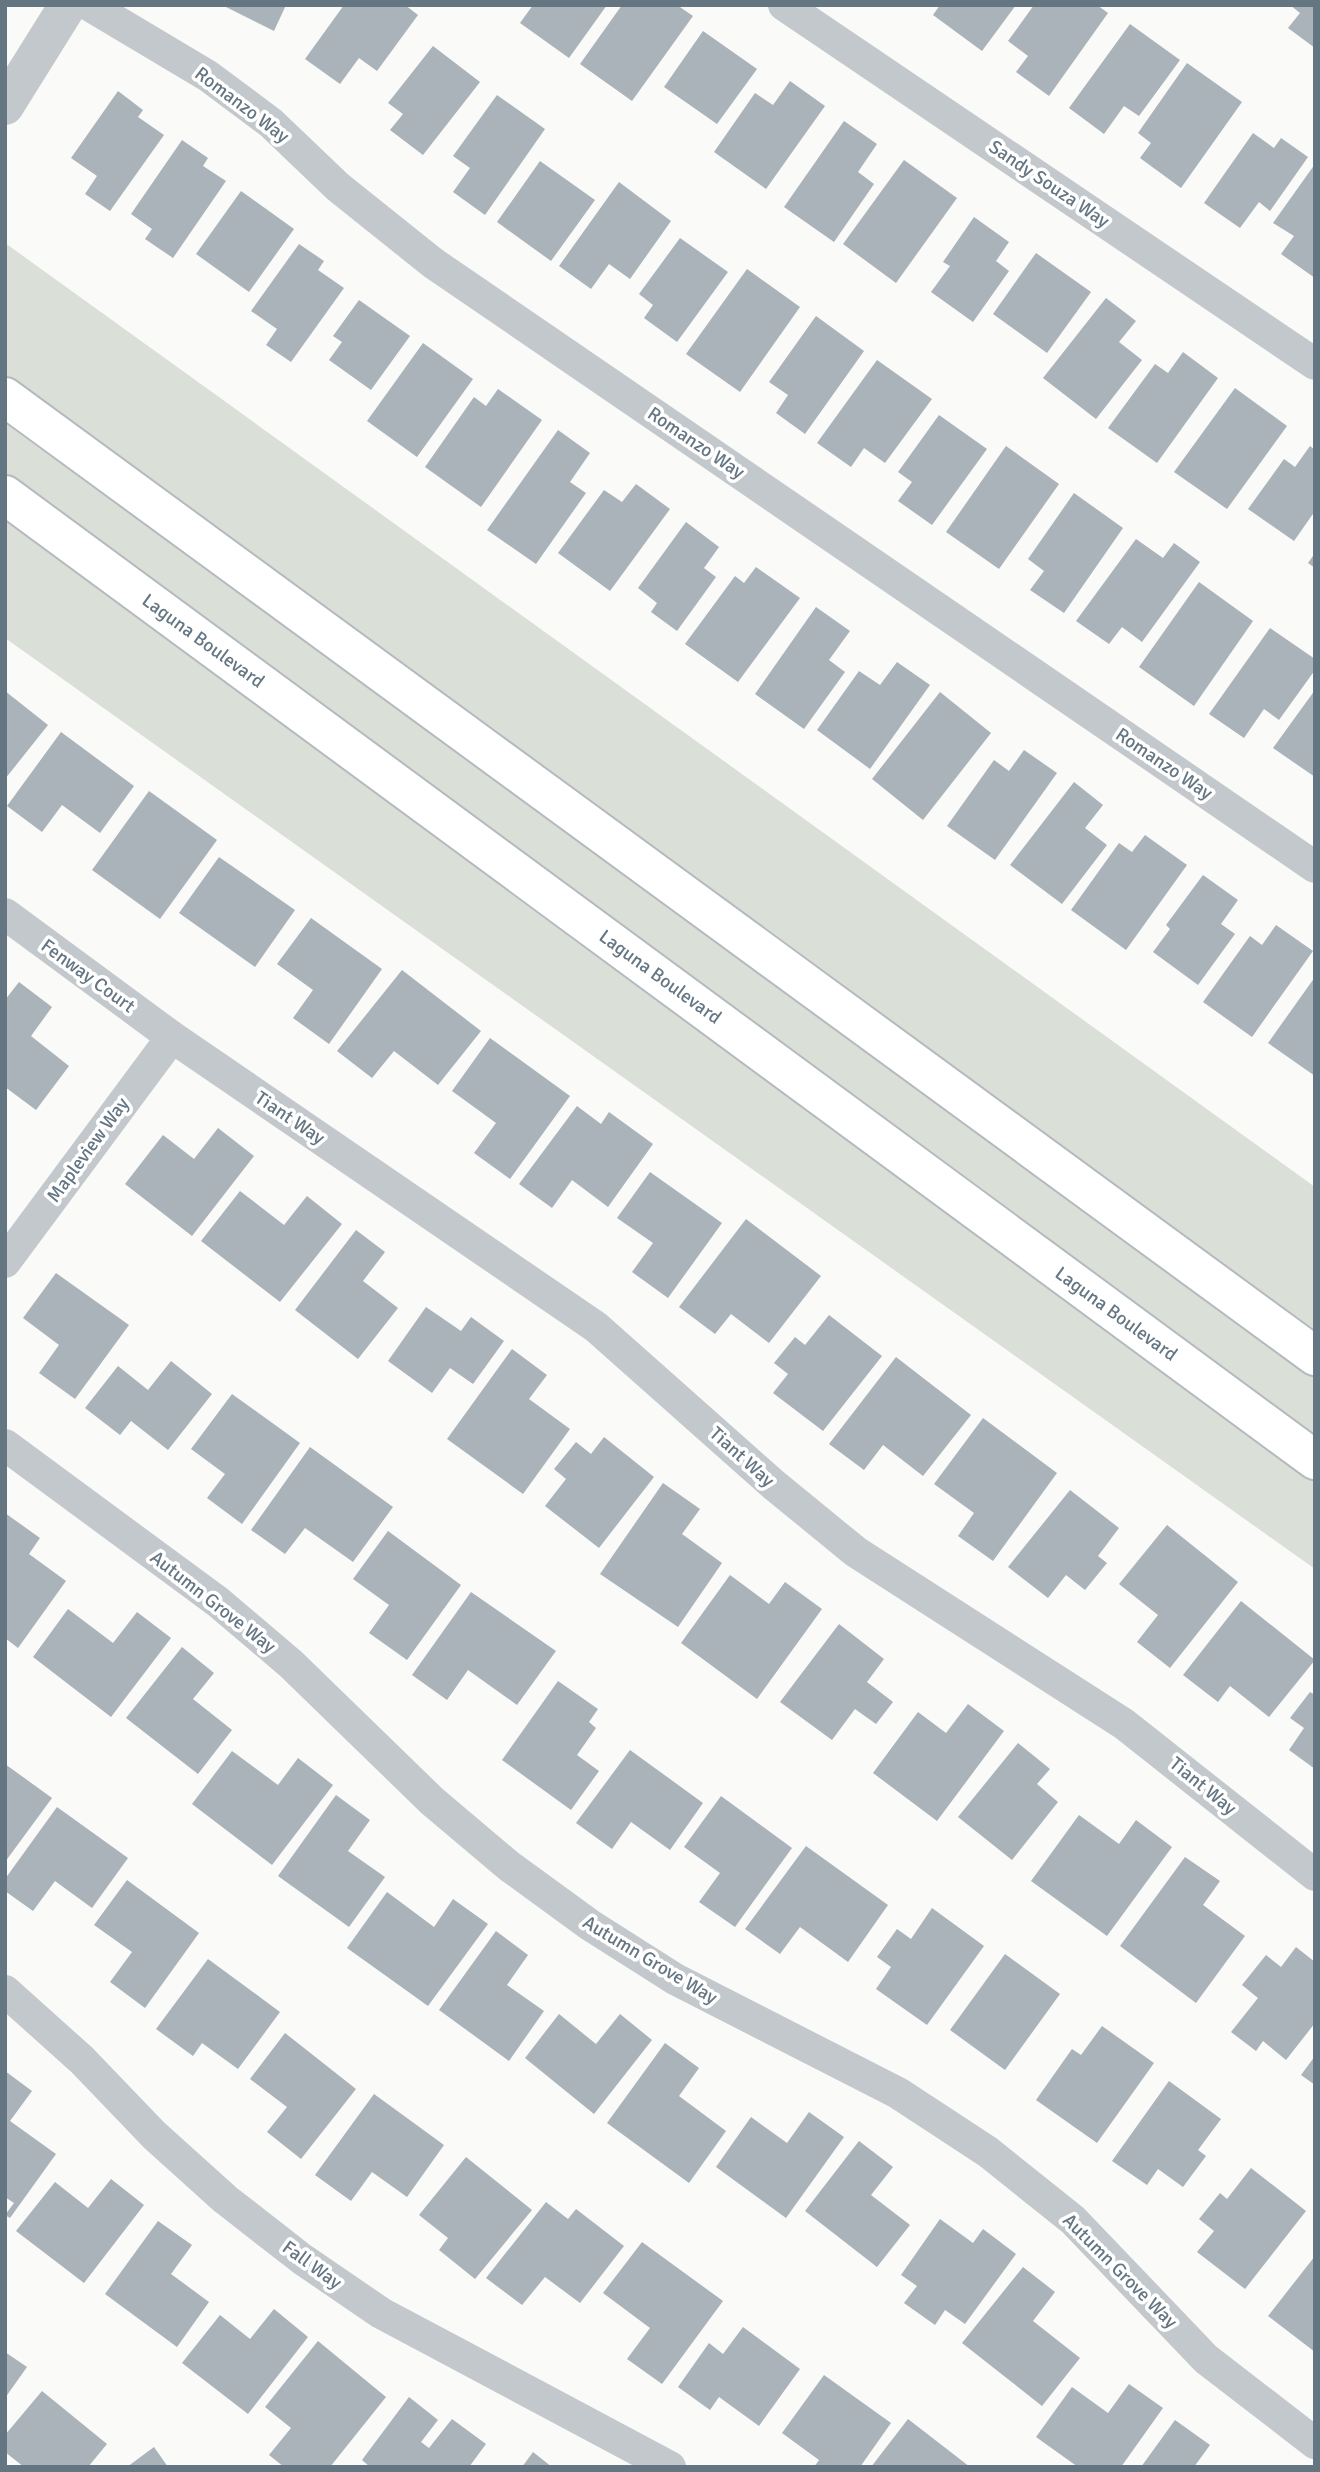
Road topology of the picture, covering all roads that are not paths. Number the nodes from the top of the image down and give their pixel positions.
1 (68, 5) edge
2 (89, 5) edge
3 (784, 5) edge
4 (5, 106) edge
5 (1315, 364) edge
6 (5, 397) edge
7 (5, 495) edge
8 (1315, 867) edge
9 (5, 915) edge
10 (172, 1037) junction
11 (5, 1262) edge
12 (1315, 1356) edge
13 (5, 1445) edge
14 (1315, 1460) edge
15 (1315, 1875) edge
16 (5, 1991) edge
17 (1315, 2443) edge
18 (670, 2467) edge

1 - 4 street
2 - 8 street, Romanzo Way
3 - 5 street, Sandy Souza Way
6 - 12 main road
7 - 14 main road, Laguna Boulevard
9 - 10 street, Fenway Court
10 - 11 street, Mapleview Way
10 - 15 street, Tiant Way
13 - 17 street, Autumn Grove Way
16 - 18 street, Fall Way

